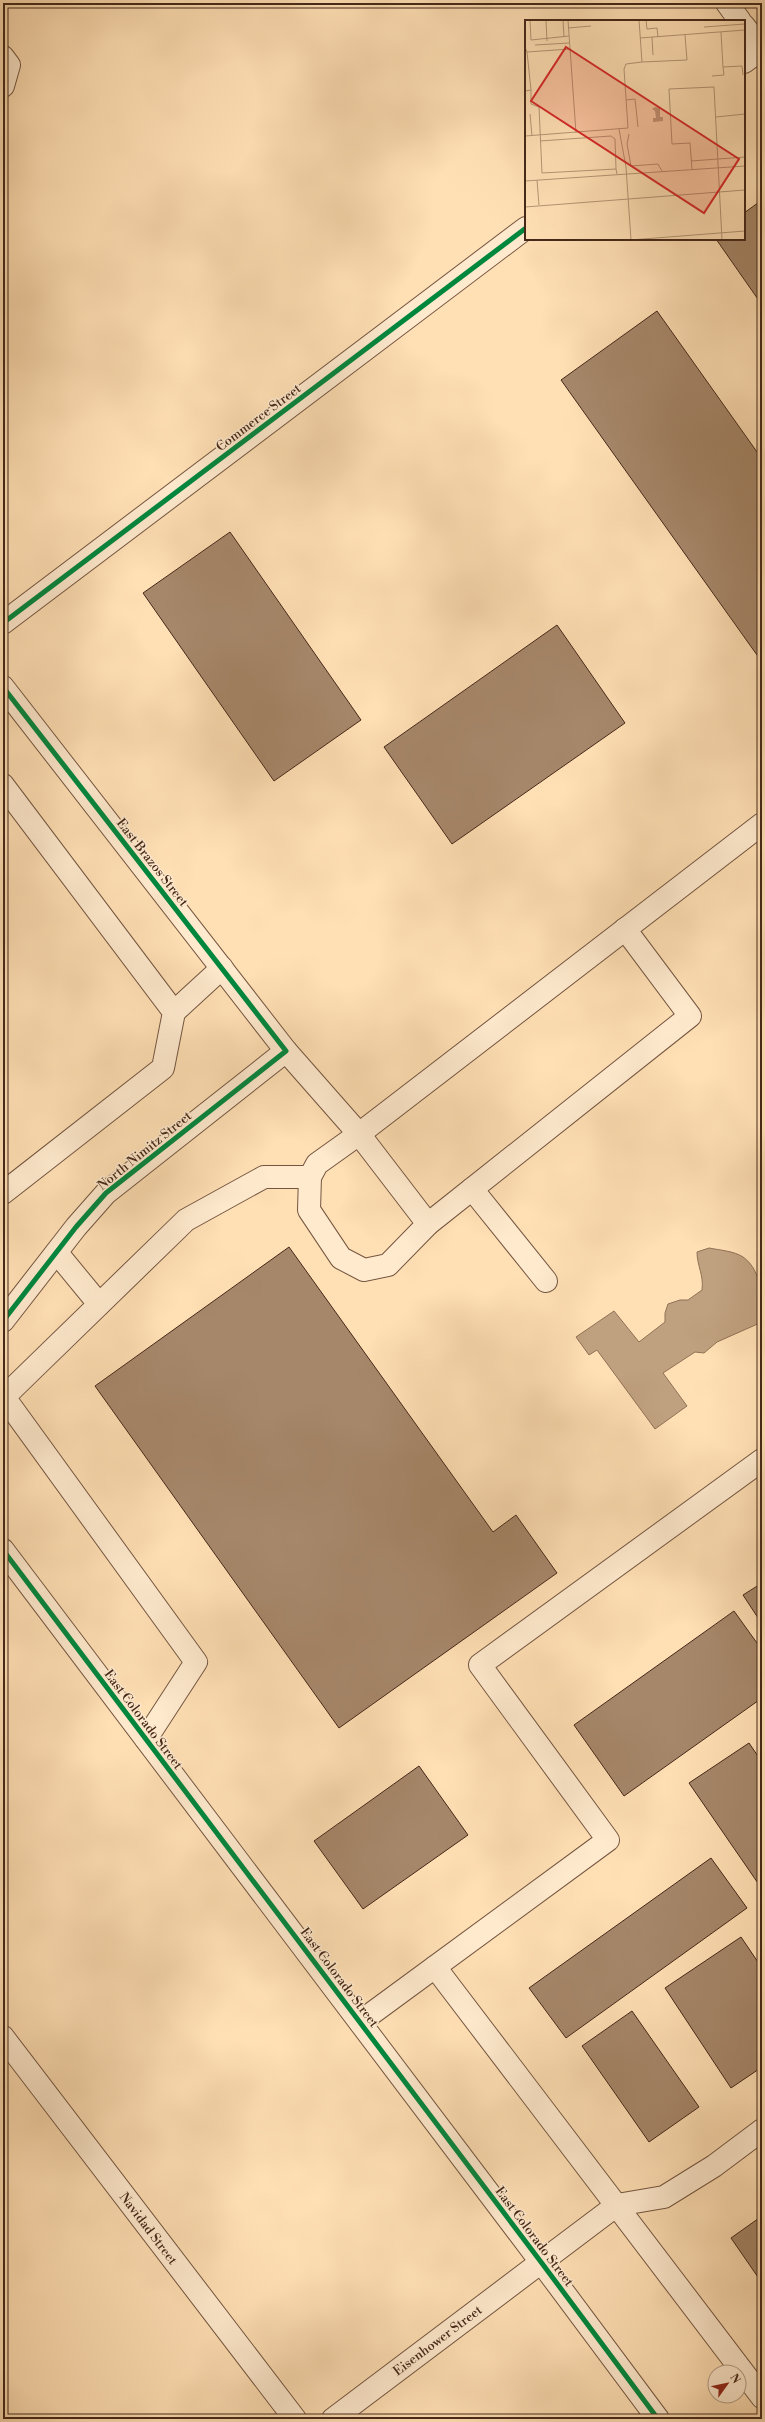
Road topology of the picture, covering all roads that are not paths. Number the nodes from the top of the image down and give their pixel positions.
1 (726, 3) edge
2 (739, 20) edge
3 (745, 27) edge
4 (762, 49) edge
5 (3, 57) edge
6 (745, 61) edge
7 (3, 86) edge
8 (525, 229) edge
9 (3, 624) edge
10 (3, 687) edge
11 (3, 785) edge
12 (762, 824) edge
13 (625, 929) junction
14 (222, 968) junction
15 (174, 1012) junction
16 (286, 1051) junction
17 (359, 1134) junction
18 (310, 1177) junction
19 (472, 1189) junction
20 (3, 1192) edge
21 (428, 1224) junction
22 (57, 1253) junction
23 (546, 1281) dead end
24 (100, 1304) junction
25 (3, 1321) edge
26 (762, 1460) edge
27 (3, 1550) edge
28 (146, 1739) junction
29 (435, 1967) junction
30 (360, 2022) junction
31 (3, 2037) edge
32 (762, 2130) edge
33 (617, 2205) junction
34 (541, 2262) junction
35 (762, 2397) edge
36 (296, 2419) edge
37 (333, 2419) edge
38 (658, 2419) edge

1 - 2 street
3 - 4 street
4 - 6 street
5 - 7 street
8 - 9 street, Commerce Street
10 - 14 street, East Brazos Street
11 - 15 street
12 - 13 street
13 - 17 street
13 - 19 street
14 - 15 street
14 - 16 street, East Brazos Street
15 - 20 street
16 - 17 street, East Brazos Street
16 - 22 street, North Nimitz Street
17 - 18 street
17 - 21 street, East Brazos Street
18 - 21 street
18 - 24 street
19 - 21 street
19 - 23 street
22 - 24 street
22 - 25 street, North Nimitz Street
24 - 28 street
26 - 29 street
27 - 28 street, East Colorado Street
28 - 30 street, East Colorado Street
29 - 30 street
29 - 33 street
30 - 34 street, East Colorado Street
31 - 36 street, Navidad Street
32 - 33 street
33 - 34 street, Eisenhower Street
33 - 35 street
34 - 37 street, Eisenhower Street
34 - 38 street, East Colorado Street

